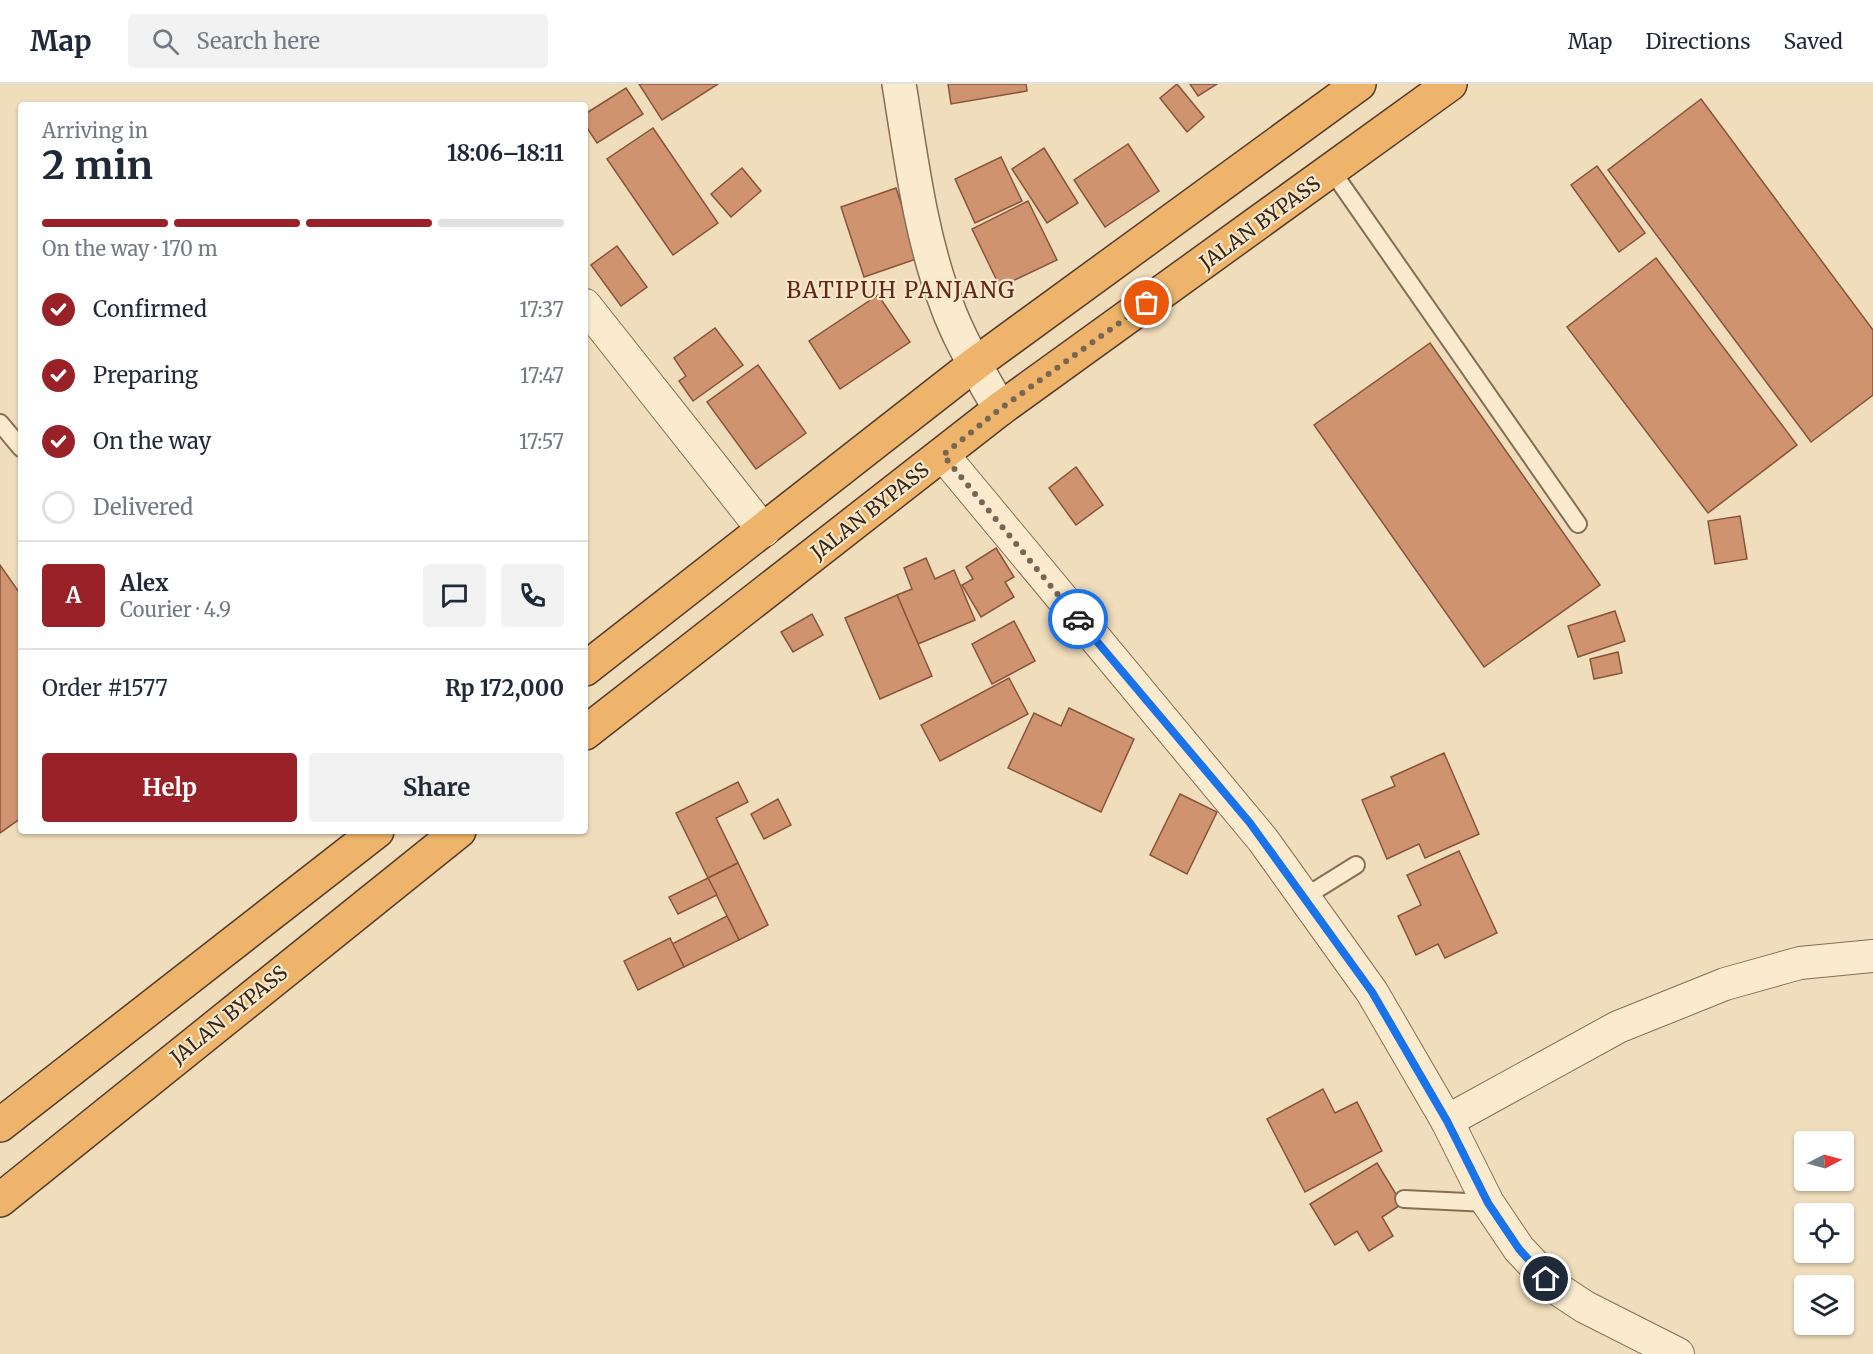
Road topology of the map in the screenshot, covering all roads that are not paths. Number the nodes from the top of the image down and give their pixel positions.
1 (899, 84) edge
2 (1359, 84) edge
3 (1450, 84) edge
4 (1332, 171) junction
5 (588, 309) edge
6 (975, 364) junction
7 (1000, 409) junction
8 (0, 423) edge
9 (18, 444) edge
10 (943, 455) junction
11 (1578, 524) dead end
12 (764, 531) junction
13 (588, 667) edge
14 (588, 731) edge
15 (370, 834) edge
16 (455, 834) edge
17 (1356, 865) dead end
18 (1303, 898) junction
19 (1873, 956) edge
20 (1447, 1121) junction
21 (0, 1125) edge
22 (2, 1199) edge
23 (1404, 1199) dead end
24 (1488, 1203) junction
25 (1678, 1354) edge

1 - 6 street
2 - 6 highway
3 - 4 highway, JALAN BYPASS
4 - 7 highway, JALAN BYPASS
4 - 11 lane
5 - 12 street
6 - 7 street
6 - 12 highway
7 - 10 highway, JALAN BYPASS
8 - 9 lane
10 - 14 highway, JALAN BYPASS
10 - 18 street
12 - 13 highway
15 - 21 highway
16 - 22 highway, JALAN BYPASS
17 - 18 lane
18 - 20 street
19 - 20 street
20 - 24 street
23 - 24 lane
24 - 25 street

